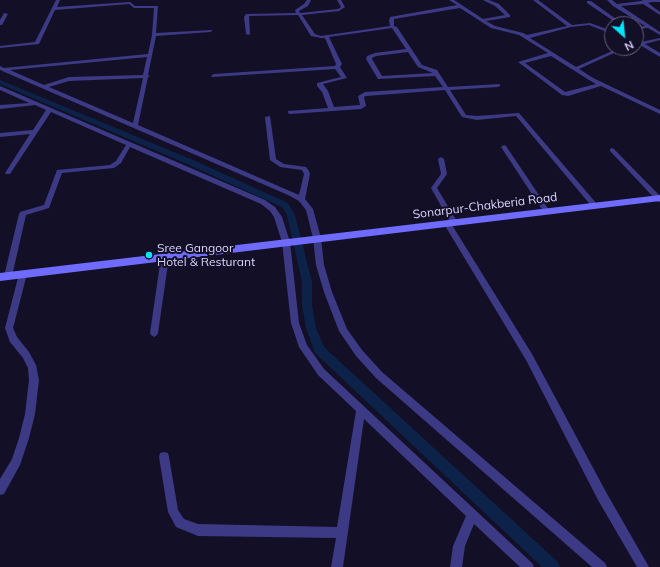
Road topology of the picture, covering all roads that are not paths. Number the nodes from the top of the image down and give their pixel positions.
1 (58, 0) edge
2 (309, 0) edge
3 (340, 0) edge
4 (451, 0) edge
5 (485, 0) edge
6 (535, 0) edge
7 (609, 0) edge
8 (644, 1) edge
9 (660, 1) edge
10 (589, 2) dead end
11 (616, 5) junction
12 (461, 6) junction
13 (54, 9) junction
14 (6, 14) dead end
15 (299, 14) junction
16 (660, 14) edge
17 (609, 16) edge
18 (482, 20) junction
19 (0, 24) edge
20 (572, 26) junction
21 (392, 27) junction
22 (644, 27) edge
23 (648, 27) junction
24 (604, 29) edge
25 (210, 31) dead end
26 (248, 34) dead end
27 (660, 34) edge
28 (154, 35) junction
29 (327, 37) junction
30 (526, 37) junction
31 (660, 39) edge
32 (644, 42) edge
33 (644, 46) edge
34 (0, 47) edge
35 (409, 50) junction
36 (551, 54) junction
37 (150, 55) junction
38 (660, 55) edge
39 (605, 56) edge
40 (337, 67) junction
41 (2, 69) edge
42 (575, 69) junction
43 (437, 74) junction
44 (147, 76) junction
45 (214, 76) dead end
46 (601, 84) junction
47 (498, 85) dead end
48 (44, 87) junction
49 (0, 88) edge
50 (446, 89) junction
51 (35, 104) junction
52 (0, 107) edge
53 (49, 110) junction
54 (332, 110) junction
55 (290, 112) dead end
56 (660, 112) edge
57 (268, 117) dead end
58 (135, 127) junction
59 (35, 132) junction
60 (0, 135) edge
61 (129, 144) junction
62 (504, 147) dead end
63 (612, 150) dead end
64 (441, 159) dead end
65 (8, 173) dead end
66 (301, 199) junction
67 (660, 199) edge
68 (595, 206) junction
69 (547, 212) junction
70 (451, 223) junction
71 (315, 238) junction
72 (287, 242) junction
73 (165, 257) junction
74 (23, 274) junction
75 (4, 276) edge
76 (154, 333) dead end
77 (361, 410) junction
78 (164, 457) dead end
79 (0, 490) edge
80 (472, 515) junction
81 (342, 533) junction
82 (337, 567) edge
83 (456, 567) edge
84 (528, 567) edge
85 (601, 567) edge
86 (643, 567) edge

1 - 13 street
2 - 15 street
3 - 15 street
4 - 12 street
5 - 18 street
6 - 20 street
7 - 11 street
8 - 9 street
8 - 11 street
8 - 16 street
10 - 17 street
11 - 23 street
12 - 18 street
12 - 21 street
13 - 28 street
13 - 34 street
14 - 19 street
15 - 26 street
15 - 29 street
18 - 30 street
20 - 24 street
20 - 30 street
21 - 29 street
21 - 35 street
22 - 23 street
23 - 27 street
25 - 28 street
28 - 37 street
29 - 40 street
30 - 36 street
31 - 32 street
33 - 38 street
35 - 43 street
35 - 43 street
36 - 42 street
36 - 46 street
37 - 41 street
37 - 44 street
39 - 42 street
40 - 45 street
40 - 54 street
41 - 48 street
42 - 46 street
43 - 50 street
44 - 48 street
44 - 58 street
46 - 56 street
47 - 50 street
48 - 58 street
49 - 51 street
50 - 54 street
50 - 68 street
51 - 52 street
51 - 53 street
53 - 59 street
53 - 61 street
54 - 55 street
57 - 66 street
58 - 66 street
59 - 60 street
59 - 65 street
61 - 72 street
61 - 75 street
62 - 69 street
63 - 67 street
64 - 70 street
66 - 71 street
67 - 68 main road, Sonarpur-Chakberia Road
68 - 69 main road, Sonarpur-Chakberia Road
69 - 70 main road, Sonarpur-Chakberia Road
70 - 71 main road, Sonarpur-Chakberia Road
70 - 86 street
71 - 72 main road, Sonarpur-Chakberia Road
71 - 85 street
72 - 73 main road
72 - 77 street
73 - 74 main road
73 - 76 street
74 - 75 main road
74 - 79 street
77 - 80 street
77 - 81 street
78 - 81 street
80 - 83 street
80 - 84 street
81 - 82 street

